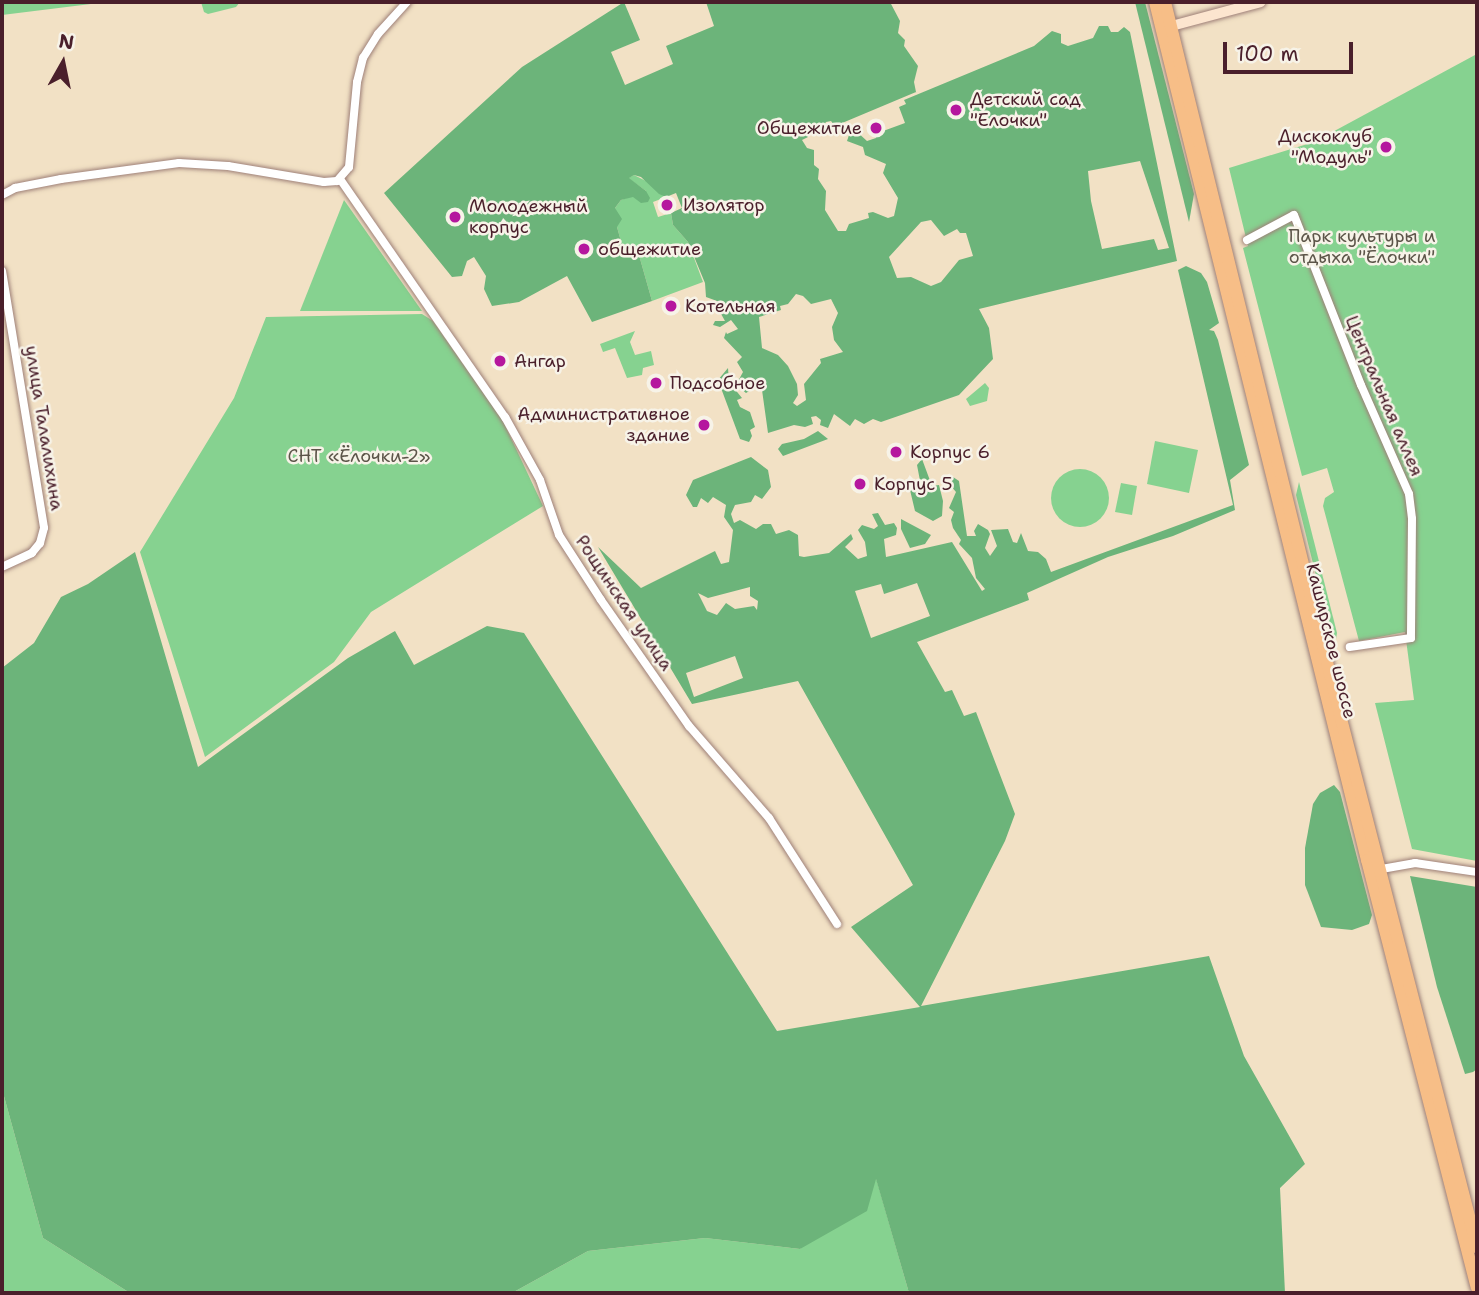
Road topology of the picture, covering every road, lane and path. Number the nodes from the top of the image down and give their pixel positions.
1 (407, 2) edge
2 (1155, 2) edge
3 (1165, 2) edge
4 (1261, 2) edge
5 (1166, 27) junction
6 (340, 179) junction
7 (2, 195) edge
8 (1247, 240) dead end
9 (2, 271) edge
10 (2, 567) edge
11 (1350, 647) dead end
12 (1375, 870) junction
13 (1477, 872) edge
14 (837, 924) dead end
15 (1477, 1247) edge
16 (1477, 1287) edge

1 - 6 street
2 - 5 main road, Каширское шоссе
3 - 5 main road, Каширское шоссе
4 - 5 street
5 - 12 main road, Каширское шоссе
6 - 7 street
6 - 14 street, Рощинская улица
8 - 11 street, Центральная аллея
9 - 10 street, улица Талалихина
12 - 13 street
12 - 15 main road, Каширское шоссе
12 - 16 main road, Каширское шоссе

